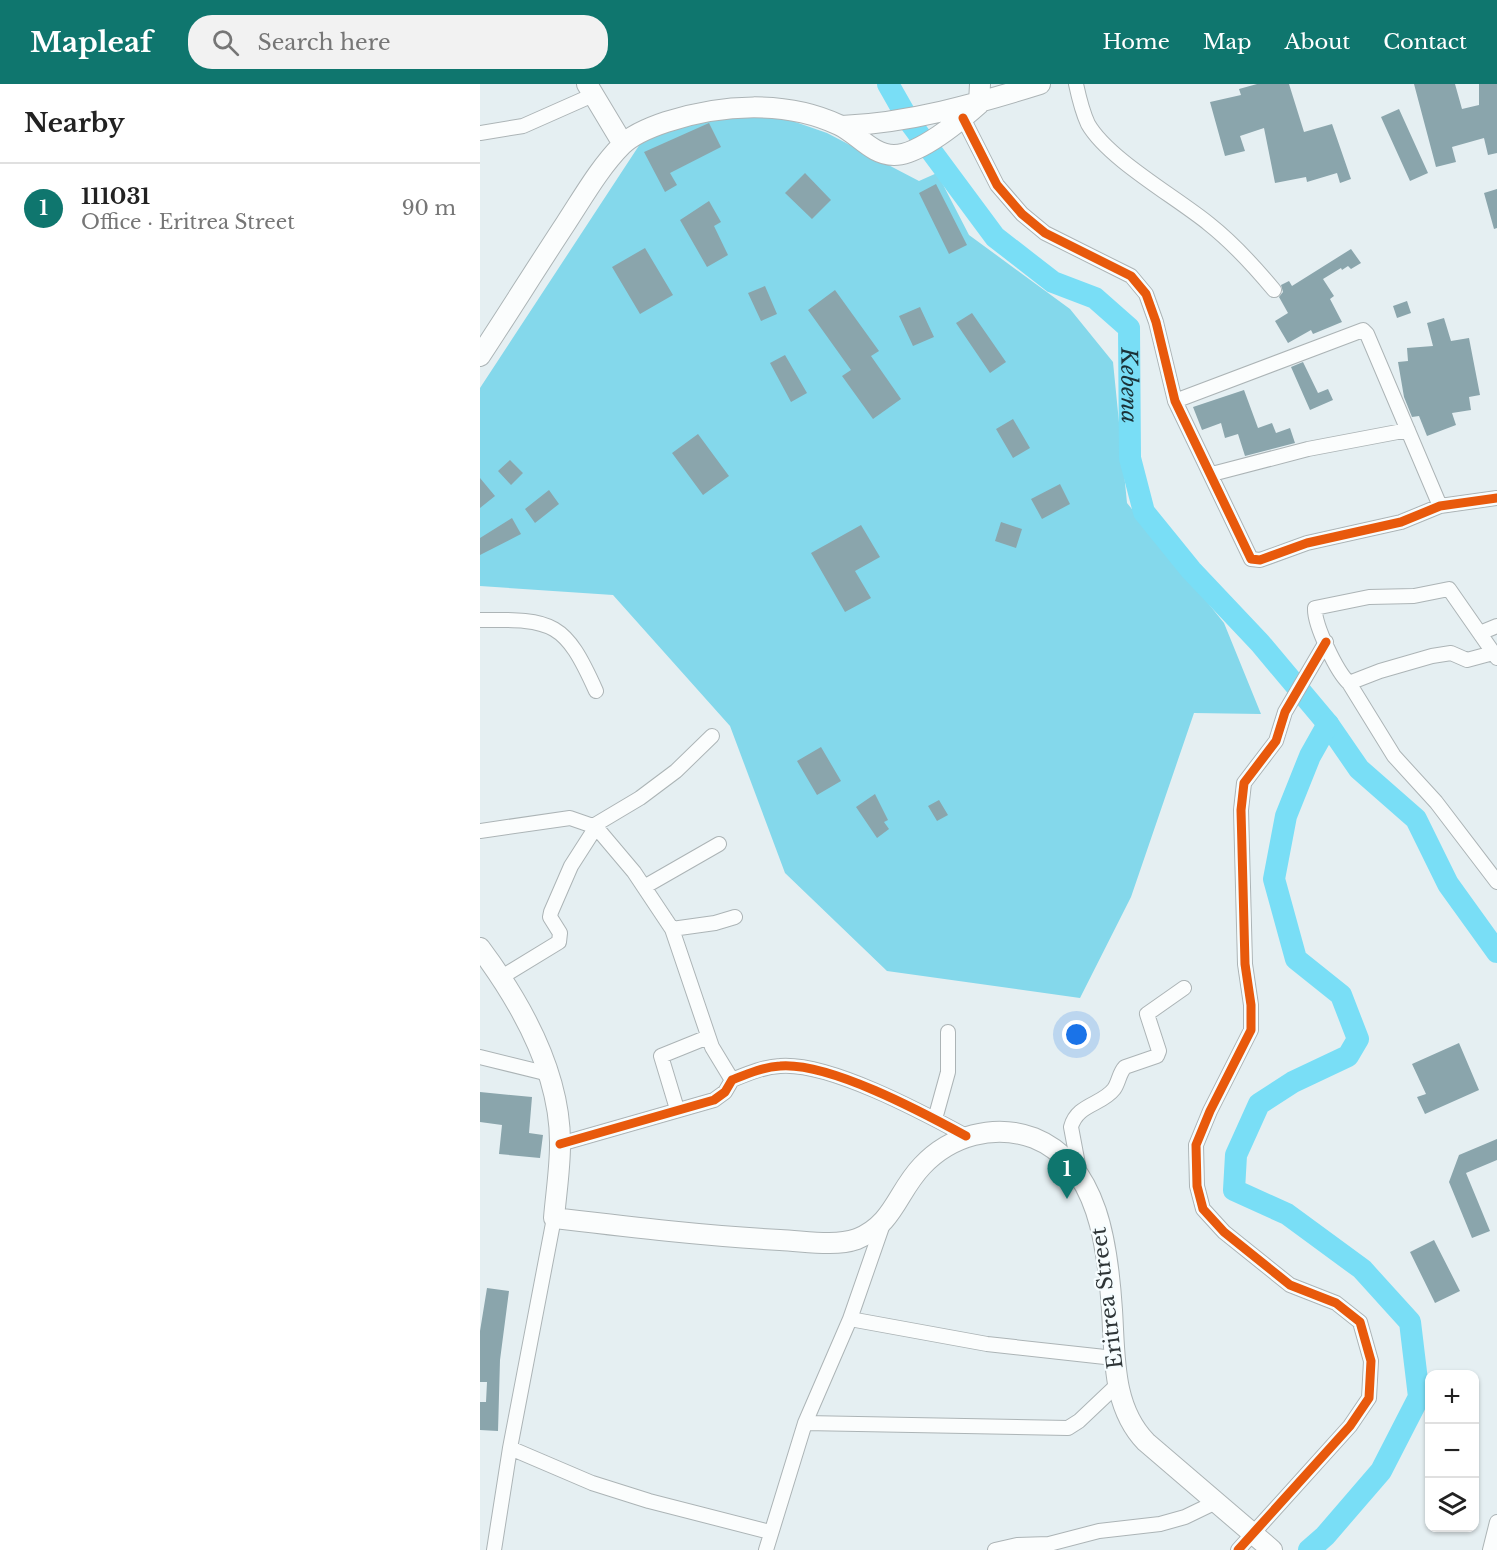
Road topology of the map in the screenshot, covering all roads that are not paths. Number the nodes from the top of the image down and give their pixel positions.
1 (1040, 84) edge
2 (1076, 84) edge
3 (590, 89) edge
4 (979, 94) edge
5 (952, 119) junction
6 (842, 126) junction
7 (480, 133) edge
8 (623, 144) junction
9 (1274, 290) dead end
10 (480, 356) edge
11 (1175, 401) junction
12 (1408, 430) junction
13 (1212, 474) junction
14 (1497, 498) edge
15 (1440, 506) junction
16 (480, 620) edge
17 (1497, 626) edge
18 (1480, 633) junction
19 (1326, 642) junction
20 (1495, 655) edge
21 (1349, 684) junction
22 (596, 691) dead end
23 (712, 736) dead end
24 (594, 827) junction
25 (480, 831) edge
26 (718, 844) dead end
27 (1497, 882) edge
28 (644, 887) junction
29 (735, 917) dead end
30 (672, 929) junction
31 (480, 948) edge
32 (500, 978) junction
33 (1184, 988) dead end
34 (948, 1032) dead end
35 (708, 1037) junction
36 (480, 1057) edge
37 (549, 1074) junction
38 (732, 1080) junction
39 (677, 1109) junction
40 (934, 1119) junction
41 (966, 1136) junction
42 (560, 1144) junction
43 (1080, 1176) junction
44 (555, 1218) junction
45 (884, 1224) junction
46 (850, 1319) junction
47 (1114, 1358) junction
48 (1117, 1385) junction
49 (805, 1423) junction
50 (510, 1448) junction
51 (1214, 1503) junction
52 (1497, 1522) edge
53 (770, 1532) junction
54 (1253, 1535) junction
55 (494, 1550) edge
56 (766, 1550) edge
57 (995, 1550) edge
58 (1238, 1550) edge
59 (1272, 1550) edge
60 (1490, 1550) edge

1 - 4 main road
2 - 9 street
3 - 7 street
3 - 8 main road
4 - 5 main road
5 - 6 main road
5 - 6 main road
5 - 11 street
6 - 8 main road
8 - 10 main road
11 - 12 street
11 - 13 street
12 - 13 street
12 - 15 street
13 - 15 street
14 - 15 street
16 - 22 street
17 - 18 street
18 - 19 street
18 - 20 street
19 - 21 street
19 - 54 street
20 - 21 street
21 - 27 street
23 - 24 street
24 - 25 street
24 - 28 street
24 - 32 street
26 - 28 street
28 - 30 street
29 - 30 street
30 - 35 street
31 - 32 main road
32 - 37 main road
33 - 43 street
34 - 40 street
35 - 38 street
35 - 39 street
36 - 37 street
37 - 42 main road
38 - 39 street
38 - 40 street
39 - 42 street
40 - 41 street
41 - 43 main road, Eritrea Street
41 - 45 main road, Eritrea Street
42 - 44 main road
43 - 47 main road, Eritrea Street
44 - 45 main road, Eritrea Street
44 - 50 street
45 - 46 street
46 - 47 street
46 - 49 street
47 - 48 main road, Eritrea Street
48 - 49 street
48 - 51 main road, Eritrea Street
49 - 53 street
50 - 53 street
50 - 55 street
51 - 54 main road, Eritrea Street
51 - 57 street
52 - 60 street
53 - 56 street
54 - 58 street
54 - 59 main road, Eritrea Street

